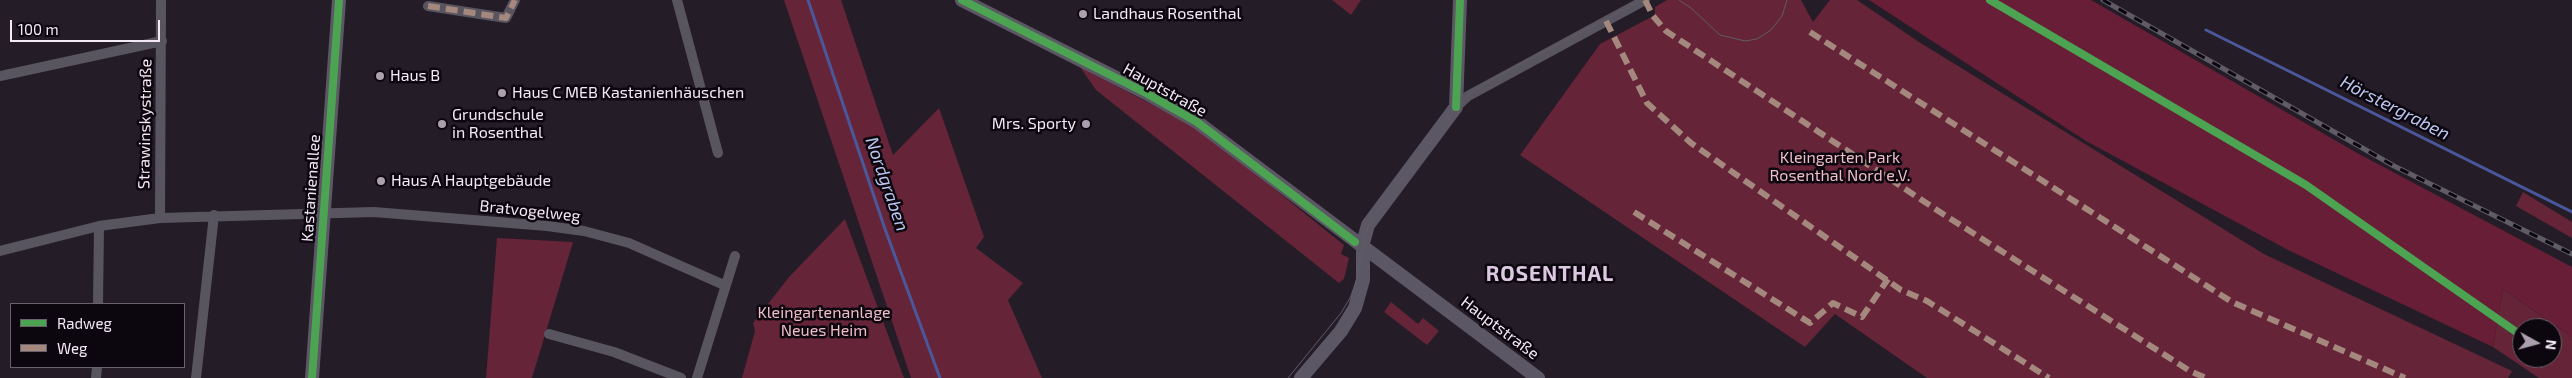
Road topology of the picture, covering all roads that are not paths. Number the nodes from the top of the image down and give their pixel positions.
1 (161, 0) edge
2 (338, 0) edge
3 (515, 0) edge
4 (677, 0) edge
5 (962, 0) edge
6 (1460, 0) edge
7 (1645, 0) edge
8 (428, 6) dead end
9 (162, 41) junction
10 (0, 76) edge
11 (1456, 106) junction
12 (718, 153) dead end
13 (323, 212) junction
14 (214, 215) junction
15 (160, 218) junction
16 (99, 226) junction
17 (1363, 248) junction
18 (0, 251) edge
19 (735, 256) dead end
20 (724, 285) junction
21 (98, 303) edge
22 (549, 334) dead end
23 (196, 378) edge
24 (312, 378) edge
25 (681, 378) edge
26 (698, 378) edge
27 (1301, 378) edge
28 (1538, 378) edge

1 - 9 street, Strawinskystraße
2 - 13 main road, Kastanienallee
3 - 8 street
4 - 12 street
5 - 17 main road, Hauptstraße
6 - 11 main road
7 - 11 street
9 - 10 street
9 - 15 street, Strawinskystraße
11 - 17 main road
13 - 14 street, Bratvogelweg
13 - 20 street, Bratvogelweg
13 - 24 main road, Kastanienallee
14 - 15 street, Bratvogelweg
14 - 23 street
15 - 16 street, Bratvogelweg
16 - 18 street, Bratvogelweg
16 - 21 street
17 - 27 main road
17 - 28 main road, Hauptstraße
19 - 20 street
20 - 26 street
22 - 25 street

